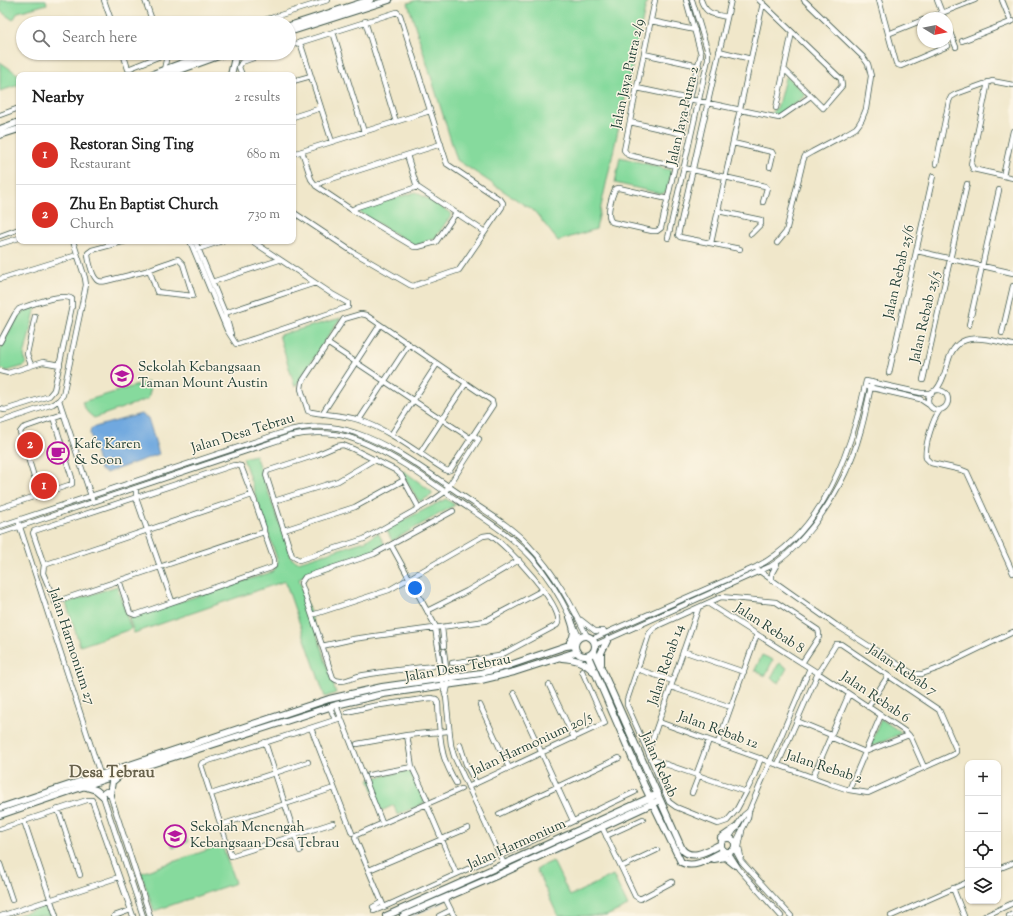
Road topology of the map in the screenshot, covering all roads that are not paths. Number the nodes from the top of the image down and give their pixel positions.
1 (104, 0) edge
2 (145, 0) edge
3 (328, 0) edge
4 (370, 0) edge
5 (389, 0) edge
6 (655, 0) edge
7 (686, 0) edge
8 (692, 0) edge
9 (701, 0) edge
10 (731, 0) edge
11 (804, 0) edge
12 (880, 0) edge
13 (937, 0) edge
14 (975, 0) edge
15 (1002, 0) edge
16 (761, 2) edge
17 (942, 12) edge
18 (945, 12) edge
19 (110, 16) edge
20 (151, 16) edge
21 (277, 16) edge
22 (727, 17) junction
23 (365, 21) junction
24 (651, 21) junction
25 (917, 22) edge
26 (1012, 22) edge
27 (296, 24) edge
28 (296, 30) edge
29 (694, 30) junction
30 (333, 32) junction
31 (792, 32) junction
32 (888, 34) junction
33 (953, 39) edge
34 (300, 42) junction
35 (962, 42) dead end
36 (296, 43) edge
37 (956, 46) dead end
38 (943, 48) edge
39 (719, 51) junction
40 (644, 54) junction
41 (751, 58) junction
42 (125, 60) edge
43 (150, 60) edge
44 (166, 60) edge
45 (193, 60) edge
46 (204, 60) edge
47 (234, 60) edge
48 (248, 60) edge
49 (698, 66) junction
50 (784, 69) junction
51 (165, 72) edge
52 (232, 72) edge
53 (241, 72) edge
54 (311, 76) junction
55 (296, 80) edge
56 (988, 82) junction
57 (1013, 84) edge
58 (637, 88) junction
59 (811, 96) junction
60 (690, 99) junction
61 (699, 101) junction
62 (708, 103) junction
63 (321, 108) junction
64 (776, 108) dead end
65 (16, 109) edge
66 (740, 110) junction
67 (430, 111) junction
68 (0, 115) edge
69 (296, 116) edge
70 (396, 122) junction
71 (630, 122) junction
72 (16, 125) edge
73 (16, 126) edge
74 (0, 129) edge
75 (1013, 131) edge
76 (364, 132) junction
77 (683, 134) junction
78 (0, 135) edge
79 (332, 142) junction
80 (441, 144) junction
81 (733, 144) junction
82 (302, 152) junction
83 (296, 153) edge
84 (407, 155) junction
85 (936, 164) dead end
86 (676, 166) junction
87 (770, 167) dead end
88 (684, 168) junction
89 (692, 170) junction
90 (933, 176) dead end
91 (1003, 176) junction
92 (726, 177) junction
93 (1013, 178) edge
94 (967, 184) dead end
95 (316, 186) junction
96 (417, 187) junction
97 (999, 190) dead end
98 (668, 199) junction
99 (763, 202) dead end
100 (352, 210) junction
101 (718, 211) junction
102 (456, 213) junction
103 (296, 214) edge
104 (16, 230) edge
105 (485, 232) junction
106 (752, 234) dead end
107 (0, 236) edge
108 (668, 238) dead end
109 (16, 239) edge
110 (711, 243) junction
111 (777, 243) dead end
112 (0, 244) edge
113 (74, 244) edge
114 (115, 244) edge
115 (191, 244) edge
116 (196, 244) edge
117 (213, 244) edge
118 (256, 244) edge
119 (198, 249) junction
120 (740, 249) dead end
121 (917, 251) junction
122 (77, 256) junction
123 (950, 258) junction
124 (279, 260) junction
125 (982, 266) junction
126 (149, 269) junction
127 (1013, 273) edge
128 (0, 279) edge
129 (212, 282) junction
130 (315, 283) junction
131 (1013, 286) edge
132 (225, 313) junction
133 (35, 316) dead end
134 (380, 325) junction
135 (969, 325) dead end
136 (1002, 334) dead end
137 (233, 340) junction
138 (0, 342) edge
139 (327, 343) junction
140 (409, 344) junction
141 (1013, 345) edge
142 (356, 362) junction
143 (437, 364) junction
144 (60, 365) junction
145 (31, 366) junction
146 (0, 371) edge
147 (889, 373) dead end
148 (944, 375) junction
149 (923, 380) dead end
150 (385, 381) junction
151 (466, 383) junction
152 (871, 385) junction
153 (881, 390) junction
154 (934, 392) junction
155 (944, 392) junction
156 (59, 400) junction
157 (413, 400) junction
158 (867, 402) junction
159 (930, 406) junction
160 (0, 409) edge
161 (940, 410) junction
162 (63, 414) junction
163 (322, 414) junction
164 (53, 417) junction
165 (359, 420) junction
166 (442, 420) junction
167 (0, 422) edge
168 (932, 427) junction
169 (391, 435) junction
170 (265, 438) junction
171 (470, 438) junction
172 (267, 444) junction
173 (474, 446) junction
174 (420, 453) junction
175 (375, 459) junction
176 (404, 480) junction
177 (448, 487) junction
178 (136, 488) junction
179 (128, 491) junction
180 (445, 492) junction
181 (40, 496) junction
182 (91, 496) junction
183 (252, 496) junction
184 (136, 498) junction
185 (274, 501) junction
186 (93, 502) junction
187 (0, 508) edge
188 (419, 508) junction
189 (454, 511) dead end
190 (18, 520) junction
191 (0, 526) edge
192 (20, 526) junction
193 (147, 530) junction
194 (284, 530) junction
195 (264, 532) junction
196 (0, 533) edge
197 (391, 545) junction
198 (519, 560) junction
199 (778, 562) junction
200 (44, 565) junction
201 (160, 567) junction
202 (758, 569) junction
203 (1013, 573) edge
204 (409, 578) junction
205 (119, 580) junction
206 (772, 580) junction
207 (543, 590) junction
208 (172, 602) junction
209 (709, 604) junction
210 (698, 609) junction
211 (427, 611) junction
212 (312, 615) junction
213 (577, 616) junction
214 (570, 617) junction
215 (442, 627) junction
216 (436, 628) junction
217 (610, 630) junction
218 (1013, 632) edge
219 (757, 634) junction
220 (580, 637) junction
221 (608, 640) junction
222 (592, 643) junction
223 (574, 645) junction
224 (322, 646) junction
225 (566, 646) junction
226 (683, 651) junction
227 (576, 652) junction
228 (445, 656) junction
229 (588, 656) junction
230 (559, 658) junction
231 (440, 660) junction
232 (452, 663) dead end
233 (802, 663) junction
234 (433, 666) dead end
235 (637, 668) junction
236 (810, 668) junction
237 (582, 671) dead end
238 (599, 672) junction
239 (744, 672) junction
240 (818, 673) junction
241 (888, 676) junction
242 (673, 681) junction
243 (445, 682) junction
244 (549, 685) dead end
245 (671, 687) junction
246 (514, 694) dead end
247 (849, 694) junction
248 (336, 705) junction
249 (480, 705) dead end
250 (330, 707) junction
251 (731, 707) junction
252 (868, 707) junction
253 (347, 712) dead end
254 (881, 715) junction
255 (341, 718) junction
256 (335, 720) junction
257 (797, 720) junction
258 (659, 722) junction
259 (311, 728) junction
260 (449, 731) junction
261 (440, 732) junction
262 (407, 735) junction
263 (909, 735) junction
264 (831, 736) junction
265 (574, 738) junction
266 (709, 740) junction
267 (265, 742) junction
268 (718, 743) junction
269 (357, 744) dead end
270 (460, 745) dead end
271 (956, 749) joint
272 (648, 752) junction
273 (865, 752) junction
274 (542, 753) junction
275 (619, 758) dead end
276 (761, 758) junction
277 (651, 759) junction
278 (308, 762) dead end
279 (770, 762) junction
280 (778, 764) junction
281 (412, 767) junction
282 (509, 768) junction
283 (924, 768) junction
284 (275, 773) junction
285 (100, 774) junction
286 (120, 774) junction
287 (369, 775) dead end
288 (698, 775) junction
289 (814, 777) junction
290 (456, 783) dead end
291 (476, 784) junction
292 (644, 785) junction
293 (84, 787) junction
294 (468, 787) junction
295 (557, 787) junction
296 (334, 788) junction
297 (461, 789) dead end
298 (849, 790) junction
299 (635, 792) dead end
300 (746, 792) junction
301 (692, 793) dead end
302 (110, 794) junction
303 (211, 794) junction
304 (103, 796) junction
305 (659, 797) junction
306 (651, 801) junction
307 (427, 802) junction
308 (285, 804) junction
309 (641, 805) junction
310 (0, 808) edge
311 (58, 810) junction
312 (499, 814) dead end
313 (658, 814) junction
314 (0, 815) edge
315 (643, 819) dead end
316 (24, 820) junction
317 (381, 820) dead end
318 (573, 821) junction
319 (333, 823) dead end
320 (221, 825) junction
321 (602, 827) junction
322 (0, 828) edge
323 (468, 828) dead end
324 (739, 828) junction
325 (352, 833) dead end
326 (294, 835) junction
327 (606, 836) junction
328 (729, 838) junction
329 (441, 839) junction
330 (721, 844) junction
331 (730, 849) junction
332 (657, 850) dead end
333 (708, 850) junction
334 (300, 851) dead end
335 (500, 856) junction
336 (492, 858) dead end
337 (708, 859) junction
338 (741, 861) junction
339 (1013, 863) edge
340 (0, 864) edge
341 (504, 864) junction
342 (736, 865) junction
343 (621, 867) junction
344 (1000, 868) edge
345 (369, 870) junction
346 (456, 874) junction
347 (80, 875) dead end
348 (119, 877) junction
349 (672, 882) dead end
350 (965, 883) edge
351 (953, 888) junction
352 (445, 898) junction
353 (12, 900) dead end
354 (51, 900) junction
355 (1013, 903) edge
356 (383, 905) junction
357 (131, 910) junction
358 (451, 910) junction
359 (373, 911) edge
360 (1013, 914) edge
361 (1, 916) edge
362 (56, 916) edge
363 (114, 916) edge
364 (133, 916) edge
365 (143, 916) edge
366 (150, 916) edge
367 (386, 916) edge
368 (403, 916) edge
369 (439, 916) edge
370 (454, 916) edge
371 (781, 916) edge
372 (791, 916) edge
373 (891, 916) edge
374 (964, 916) edge
375 (985, 916) edge
376 (1009, 916) edge

1 - 19 street
2 - 20 street
3 - 21 street
4 - 27 main road
5 - 28 main road
6 - 24 street, Jalan Jaya Putra 2/9
7 - 29 street
8 - 61 street, Jalan Jaya Putra 2
9 - 22 street
10 - 22 street
11 - 111 street
12 - 32 street
13 - 17 street
14 - 18 street
15 - 26 street
16 - 31 street
16 - 41 street
22 - 39 street
23 - 30 street
23 - 67 street
23 - 70 street
24 - 29 street
24 - 40 street, Jalan Jaya Putra 2/9
25 - 32 street
26 - 35 street
29 - 49 street
30 - 34 street
30 - 76 street
31 - 50 street
31 - 59 street
32 - 38 street
33 - 37 street
34 - 36 street
34 - 54 street
39 - 41 street
39 - 62 street
40 - 49 street
40 - 58 street, Jalan Jaya Putra 2/9
41 - 66 street
42 - 43 street
44 - 51 street
45 - 51 main road
46 - 51 main road
47 - 52 main road
48 - 53 street
49 - 60 street
50 - 59 street
50 - 64 street
54 - 55 street
54 - 63 street
56 - 57 street
56 - 85 street
56 - 91 street
58 - 60 street
58 - 71 street, Jalan Jaya Putra 2/9
59 - 66 street
60 - 61 street
60 - 77 street
61 - 62 street
61 - 88 street, Jalan Jaya Putra 2
62 - 66 street
62 - 89 street
63 - 69 street
63 - 79 street
65 - 68 street
66 - 81 street
67 - 70 street
67 - 80 street
70 - 76 street
71 - 77 street
71 - 86 street, Jalan Jaya Putra 2/9
72 - 74 main road
73 - 78 main road
75 - 91 street
76 - 79 street
77 - 86 street
79 - 82 street
80 - 84 street
80 - 105 street
81 - 87 street
81 - 92 street
82 - 83 street
82 - 95 street
84 - 95 street
84 - 96 street
86 - 98 street
88 - 89 street
88 - 108 street, Jalan Jaya Putra 2
89 - 92 street
89 - 110 street
90 - 121 street, Jalan Rebab 25/6
91 - 93 street
92 - 99 street
92 - 101 street
94 - 123 street, Jalan Rebab 25/5
95 - 100 street
96 - 100 street
96 - 102 street
97 - 125 street
98 - 98 street
100 - 102 street
101 - 106 street
101 - 110 street
102 - 105 street
103 - 105 street
104 - 107 street
109 - 112 street
110 - 120 street
113 - 122 street
114 - 126 street
115 - 137 street
116 - 119 street
117 - 119 street
118 - 124 street
119 - 129 street
121 - 123 street
121 - 147 street, Jalan Rebab 25/6
122 - 128 street
122 - 156 street
123 - 125 street
123 - 149 street, Jalan Rebab 25/5
124 - 129 street
124 - 130 street
125 - 127 street
125 - 135 street
126 - 126 street
129 - 132 street
130 - 132 street
130 - 137 street
131 - 136 street
132 - 137 street
133 - 145 street
134 - 139 street
134 - 140 street
134 - 142 street
138 - 144 street
139 - 142 street
139 - 163 street
140 - 143 street
140 - 150 street
141 - 148 street
142 - 150 street
142 - 163 street
143 - 151 street
143 - 157 street
144 - 145 street
144 - 160 street
145 - 146 street
148 - 154 street
148 - 155 street
150 - 157 street
150 - 165 street
151 - 166 street
151 - 171 street
152 - 153 street
152 - 154 street
152 - 158 street
152 - 202 street
153 - 158 street
153 - 159 street
154 - 155 street
154 - 159 street
155 - 161 street
156 - 162 street
156 - 167 street
157 - 166 street
157 - 169 street
158 - 199 street
159 - 161 street
159 - 168 street
161 - 168 street
162 - 164 street
162 - 182 street
163 - 165 street
164 - 181 street
164 - 181 street
165 - 169 street
166 - 171 street
166 - 174 street
168 - 203 street
169 - 174 street
170 - 172 street
170 - 177 street, Jalan Desa Tebrau
170 - 182 street, Jalan Desa Tebrau
171 - 173 street
171 - 173 street
171 - 174 street
172 - 178 street, Jalan Desa Tebrau
172 - 180 street, Jalan Desa Tebrau
173 - 177 street
175 - 176 street
175 - 185 street
175 - 185 street
176 - 188 street
176 - 194 street
177 - 180 street
177 - 213 street, Jalan Desa Tebrau
178 - 179 street, Jalan Desa Tebrau
178 - 184 street
179 - 184 street
179 - 186 street, Jalan Desa Tebrau
180 - 188 street
180 - 214 street, Jalan Desa Tebrau
181 - 187 street
182 - 186 street
182 - 190 street, Jalan Desa Tebrau
183 - 184 street
183 - 193 street
183 - 195 street
184 - 193 street
184 - 200 street
185 - 194 street
186 - 192 street, Jalan Desa Tebrau
188 - 194 street
189 - 197 street
190 - 191 street, Jalan Desa Tebrau
190 - 192 street, Jalan Harmonium 27
192 - 196 street, Jalan Desa Tebrau
192 - 285 street, Jalan Harmonium 27
193 - 200 street
193 - 201 street
195 - 201 street
195 - 208 street
197 - 204 street
197 - 212 street
198 - 204 street
198 - 207 street
198 - 211 street
199 - 202 street
199 - 206 street
200 - 205 street
201 - 205 street
201 - 208 street
202 - 206 street
202 - 217 street
202 - 221 street
204 - 211 street
204 - 212 street
205 - 208 street
206 - 218 street
207 - 215 street
207 - 232 street
209 - 210 street
209 - 219 street, Jalan Rebab 8
209 - 233 street
210 - 226 street, Jalan Rebab 14
210 - 235 street
211 - 216 street
212 - 224 street
213 - 217 street
213 - 222 street, Jalan Desa Tebrau
214 - 220 street, Jalan Desa Tebrau
214 - 225 main road
215 - 216 street
215 - 228 street
216 - 224 street
216 - 231 street
217 - 222 street
219 - 233 street, Jalan Rebab 8
219 - 239 street
220 - 222 main road
220 - 223 main road
221 - 222 street
221 - 238 main road
222 - 229 main road
222 - 238 main road, Jalan Rebab
223 - 225 main road, Jalan Desa Tebrau
223 - 227 main road
224 - 234 street
225 - 243 main road, Jalan Desa Tebrau
226 - 239 street
226 - 242 street, Jalan Rebab 14
227 - 229 main road
227 - 230 main road, Jalan Desa Tebrau
228 - 231 street
228 - 243 street
229 - 238 main road
230 - 238 main road
230 - 243 main road, Jalan Desa Tebrau
231 - 243 street
233 - 236 street, Jalan Rebab 8
235 - 242 street
235 - 272 street
236 - 240 street, Jalan Rebab 8
236 - 279 street, Jalan Rebab
237 - 265 street, Jalan Harmonium 20/5
238 - 292 main road, Jalan Rebab
238 - 305 main road, Jalan Rebab
239 - 251 street
240 - 241 street, Jalan Rebab 7
240 - 247 street, Jalan Rebab 6
240 - 257 street
241 - 252 street
241 - 271 street, Jalan Rebab 7
242 - 245 street, Jalan Rebab 14
243 - 248 main road, Jalan Desa Tebrau
243 - 260 street
243 - 285 main road, Jalan Desa Tebrau
244 - 265 street
245 - 251 street
245 - 258 street, Jalan Rebab 14
246 - 274 street
247 - 252 street, Jalan Rebab 6
247 - 264 street
248 - 250 main road, Jalan Desa Tebrau
248 - 255 street
249 - 282 street
250 - 256 street
250 - 286 main road, Jalan Desa Tebrau
251 - 268 street
252 - 254 street, Jalan Rebab 6
253 - 261 street
254 - 263 street, Jalan Rebab 6
254 - 273 street
255 - 256 street
255 - 317 street
256 - 259 street
257 - 264 street
257 - 280 street
258 - 266 street, Jalan Rebab 12
258 - 272 street, Jalan Rebab 14
259 - 267 street
259 - 296 street
260 - 261 street
260 - 294 street
261 - 262 street
261 - 290 street
262 - 269 street
262 - 281 street
263 - 273 street
263 - 283 street, Jalan Rebab 6
264 - 273 street
264 - 289 street
265 - 274 street, Jalan Harmonium 20/5
266 - 268 street, Jalan Rebab 12
266 - 288 street
267 - 284 street
267 - 303 street
268 - 276 street, Jalan Rebab 12
270 - 291 street
271 - 283 street, Jalan Rebab 2
272 - 277 street
273 - 298 street
274 - 282 street, Jalan Harmonium 20/5
274 - 295 street
275 - 295 street
276 - 279 street, Jalan Rebab 12
276 - 300 street
277 - 288 street
277 - 300 street
278 - 284 street
279 - 280 street, Jalan Rebab 2
279 - 324 street, Jalan Rebab
280 - 289 street, Jalan Rebab 2
281 - 287 street
281 - 307 street
282 - 291 street, Jalan Harmonium 20/5
283 - 298 street, Jalan Rebab 2
284 - 303 street
284 - 308 street
285 - 310 main road, Jalan Desa Tebrau
286 - 293 main road, Jalan Desa Tebrau
286 - 302 main road
288 - 300 street
288 - 301 street
289 - 298 street, Jalan Rebab 2
291 - 294 street, Jalan Harmonium 20/5
292 - 306 main road, Jalan Rebab
292 - 309 main road
293 - 304 main road
293 - 314 main road, Jalan Desa Tebrau
294 - 335 street
295 - 312 street
295 - 318 street
296 - 308 street
296 - 325 street
297 - 307 street
299 - 318 street
302 - 304 street
302 - 366 street
303 - 320 street
304 - 365 street
305 - 306 main road, Jalan Harmonium
305 - 333 main road, Jalan Rebab
306 - 309 main road, Jalan Harmonium
306 - 313 main road, Jalan Rebab
307 - 329 street
307 - 345 street
308 - 320 street
308 - 326 street
309 - 313 main road
309 - 321 main road, Jalan Harmonium
309 - 341 main road, Jalan Harmonium
311 - 316 street
311 - 347 street
311 - 348 street
313 - 337 main road, Jalan Rebab
315 - 327 street
316 - 322 street
316 - 354 street
318 - 335 street
319 - 326 street
320 - 326 street
321 - 327 street
321 - 352 main road, Jalan Harmonium
323 - 329 street
324 - 328 street, Jalan Rebab
324 - 331 street, Jalan Rebab
324 - 333 main road
324 - 338 street
326 - 334 street
327 - 343 street
328 - 330 main road, Jalan Rebab
328 - 331 main road
329 - 345 street
329 - 346 street
330 - 331 main road
330 - 333 main road, Jalan Rebab
331 - 337 main road, Jalan Rebab
331 - 338 street
331 - 342 street
332 - 343 street
335 - 341 street
336 - 346 street
337 - 342 main road
338 - 372 street
339 - 344 street
340 - 353 street
341 - 367 main road, Jalan Harmonium
342 - 371 street
343 - 349 street
345 - 356 street
346 - 356 street
348 - 354 street
348 - 357 street
350 - 351 street
351 - 373 street
351 - 374 street
352 - 358 street
352 - 368 main road, Jalan Harmonium
354 - 361 street
354 - 362 street
355 - 375 street
356 - 359 street
357 - 363 street
357 - 364 street
358 - 369 street
358 - 370 street
360 - 376 street

